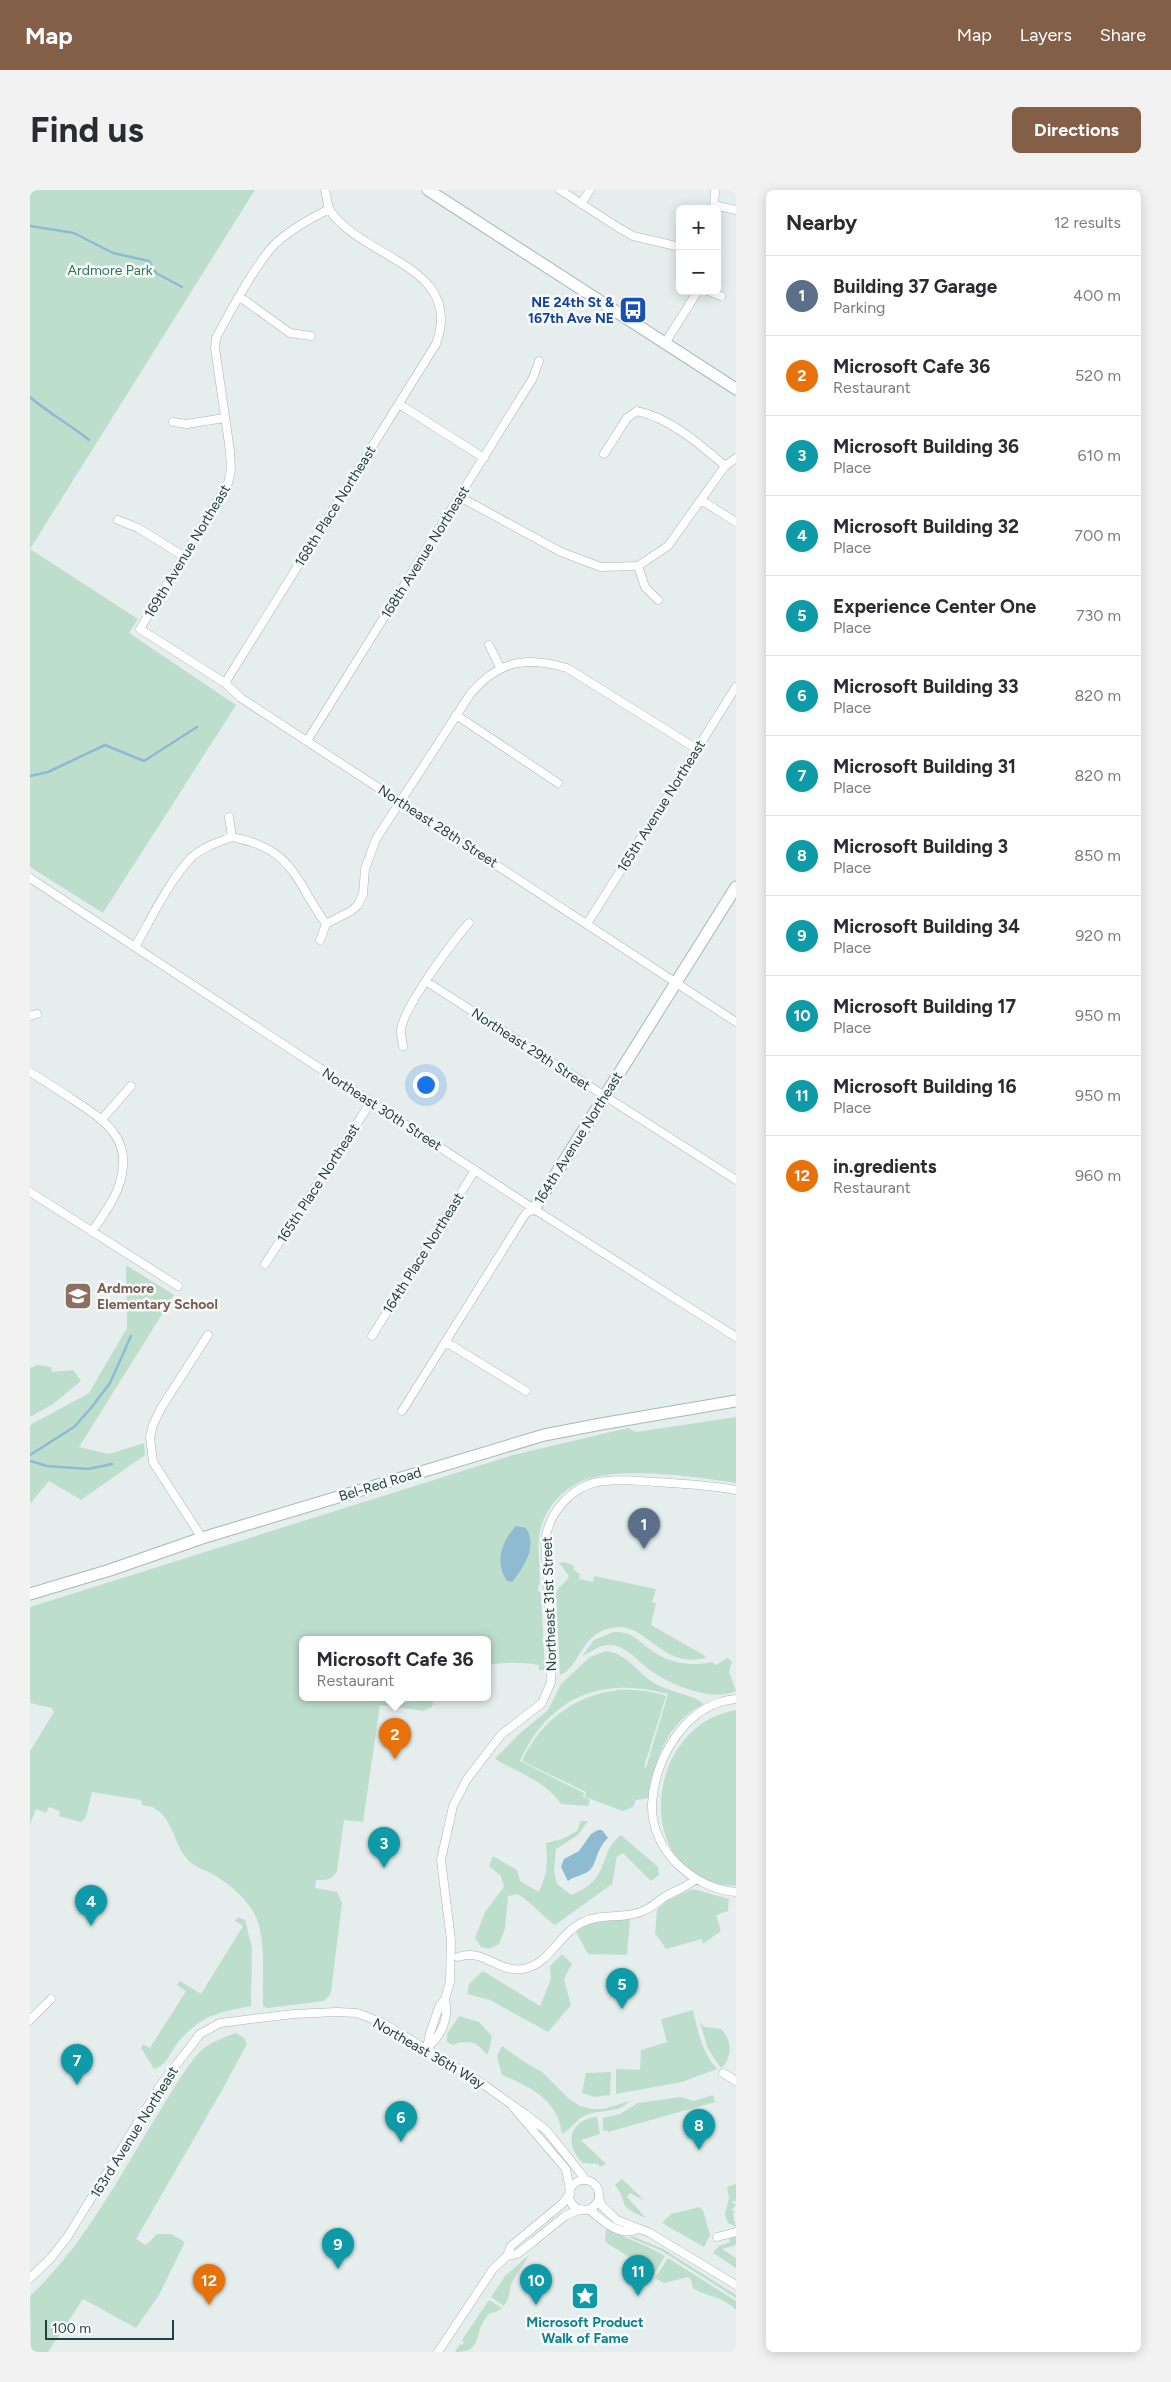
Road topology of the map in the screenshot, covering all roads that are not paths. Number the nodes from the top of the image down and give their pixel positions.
1 (325, 190) edge
2 (428, 190) edge
3 (560, 190) edge
4 (590, 190) edge
5 (715, 190) edge
6 (581, 204) junction
7 (714, 205) edge
8 (330, 208) junction
9 (721, 208) edge
10 (736, 210) edge
11 (676, 246) edge
12 (695, 295) edge
13 (240, 297) junction
14 (311, 336) dead end
15 (665, 343) junction
16 (539, 361) dead end
17 (736, 389) edge
18 (635, 401) dead end
19 (399, 404) junction
20 (637, 411) junction
21 (224, 418) junction
22 (174, 422) dead end
23 (604, 454) dead end
24 (484, 458) junction
25 (736, 458) edge
26 (725, 466) junction
27 (460, 497) junction
28 (701, 500) junction
29 (118, 520) dead end
30 (736, 522) edge
31 (184, 557) junction
32 (638, 566) junction
33 (658, 600) dead end
34 (140, 629) joint
35 (489, 645) dead end
36 (500, 667) junction
37 (225, 683) junction
38 (736, 687) edge
39 (456, 715) junction
40 (307, 741) junction
41 (697, 749) junction
42 (558, 783) dead end
43 (399, 800) junction
44 (229, 817) dead end
45 (232, 837) junction
46 (30, 878) edge
47 (736, 887) edge
48 (469, 923) dead end
49 (326, 924) junction
50 (586, 924) junction
51 (320, 940) dead end
52 (135, 946) junction
53 (427, 982) junction
54 (675, 983) junction
55 (736, 1022) edge
56 (403, 1046) dead end
57 (30, 1072) edge
58 (131, 1086) dead end
59 (605, 1096) junction
60 (371, 1102) junction
61 (102, 1119) junction
62 (475, 1170) junction
63 (736, 1180) edge
64 (30, 1192) edge
65 (534, 1208) junction
66 (92, 1232) junction
67 (265, 1264) dead end
68 (178, 1286) dead end
69 (208, 1335) dead end
70 (372, 1336) dead end
71 (736, 1337) edge
72 (446, 1342) junction
73 (526, 1391) dead end
74 (736, 1402) edge
75 (402, 1411) dead end
76 (736, 1490) edge
77 (202, 1538) junction
78 (30, 1594) edge
79 (736, 1699) edge
80 (696, 1879) junction
81 (736, 1892) edge
82 (458, 1957) dead end
83 (51, 1999) dead end
84 (258, 2018) joint
85 (30, 2020) edge
86 (427, 2048) junction
87 (723, 2073) dead end
88 (736, 2081) edge
89 (508, 2101) junction
90 (586, 2180) junction
91 (570, 2192) junction
92 (599, 2198) junction
93 (585, 2209) junction
94 (638, 2229) junction
95 (736, 2232) edge
96 (718, 2237) dead end
97 (507, 2256) junction
98 (30, 2278) edge
99 (736, 2285) edge
100 (438, 2352) edge

1 - 8 street
2 - 15 main road
3 - 6 street
4 - 6 street
5 - 7 street
6 - 11 street
8 - 13 street, 169th Avenue Northeast
8 - 19 street, 168th Place Northeast
9 - 10 street
12 - 15 street
13 - 14 street
13 - 21 street, 169th Avenue Northeast
15 - 17 main road
16 - 24 street, 168th Avenue Northeast
18 - 20 street
19 - 24 street
19 - 37 street, 168th Place Northeast
20 - 23 street
20 - 26 street
21 - 22 street
21 - 31 street, 169th Avenue Northeast
24 - 27 street, 168th Avenue Northeast
25 - 26 street
26 - 28 street
27 - 32 street
27 - 40 street, 168th Avenue Northeast
28 - 30 street
28 - 32 street
29 - 31 street
31 - 34 street, 169th Avenue Northeast
32 - 33 street
34 - 37 street, Northeast 28th Street
35 - 36 street
36 - 39 street
36 - 41 street
37 - 40 street, Northeast 28th Street
38 - 41 street, 165th Avenue Northeast
39 - 42 street
39 - 43 street
40 - 43 street, Northeast 28th Street
41 - 50 street, 165th Avenue Northeast
43 - 49 street
43 - 50 street, Northeast 28th Street
44 - 45 street
45 - 49 street
45 - 52 street
46 - 52 street, Northeast 30th Street
47 - 54 main road, 164th Avenue Northeast
48 - 53 street
49 - 51 street
50 - 54 street, Northeast 28th Street
52 - 60 street, Northeast 30th Street
53 - 56 street
53 - 59 street, Northeast 29th Street
54 - 55 street, Northeast 28th Street
54 - 59 main road, 164th Avenue Northeast
57 - 61 street
58 - 61 street
59 - 63 street, Northeast 29th Street
59 - 65 main road, 164th Avenue Northeast
60 - 62 street, Northeast 30th Street
60 - 67 street, 165th Place Northeast
61 - 66 street
62 - 65 street, Northeast 30th Street
62 - 70 street, 164th Place Northeast
64 - 66 street
65 - 71 street, Northeast 30th Street
65 - 72 street, 164th Avenue Northeast
66 - 68 street
69 - 77 street
72 - 73 street
72 - 75 street, 164th Avenue Northeast
74 - 77 main road, Bel-Red Road
76 - 86 street, Northeast 31st Street
77 - 78 main road, Bel-Red Road
79 - 80 street
80 - 81 street
80 - 82 street
83 - 85 street
84 - 86 street, Northeast 36th Way
84 - 98 street, 163rd Avenue Northeast
86 - 89 street, Northeast 36th Way
87 - 88 street
89 - 90 street, Northeast 36th Way
89 - 91 street, Northeast 36th Way
90 - 91 street
90 - 92 street
91 - 93 street
91 - 97 street
92 - 93 street
92 - 94 street
93 - 94 street
93 - 97 street
94 - 99 street
95 - 96 street
97 - 100 street

